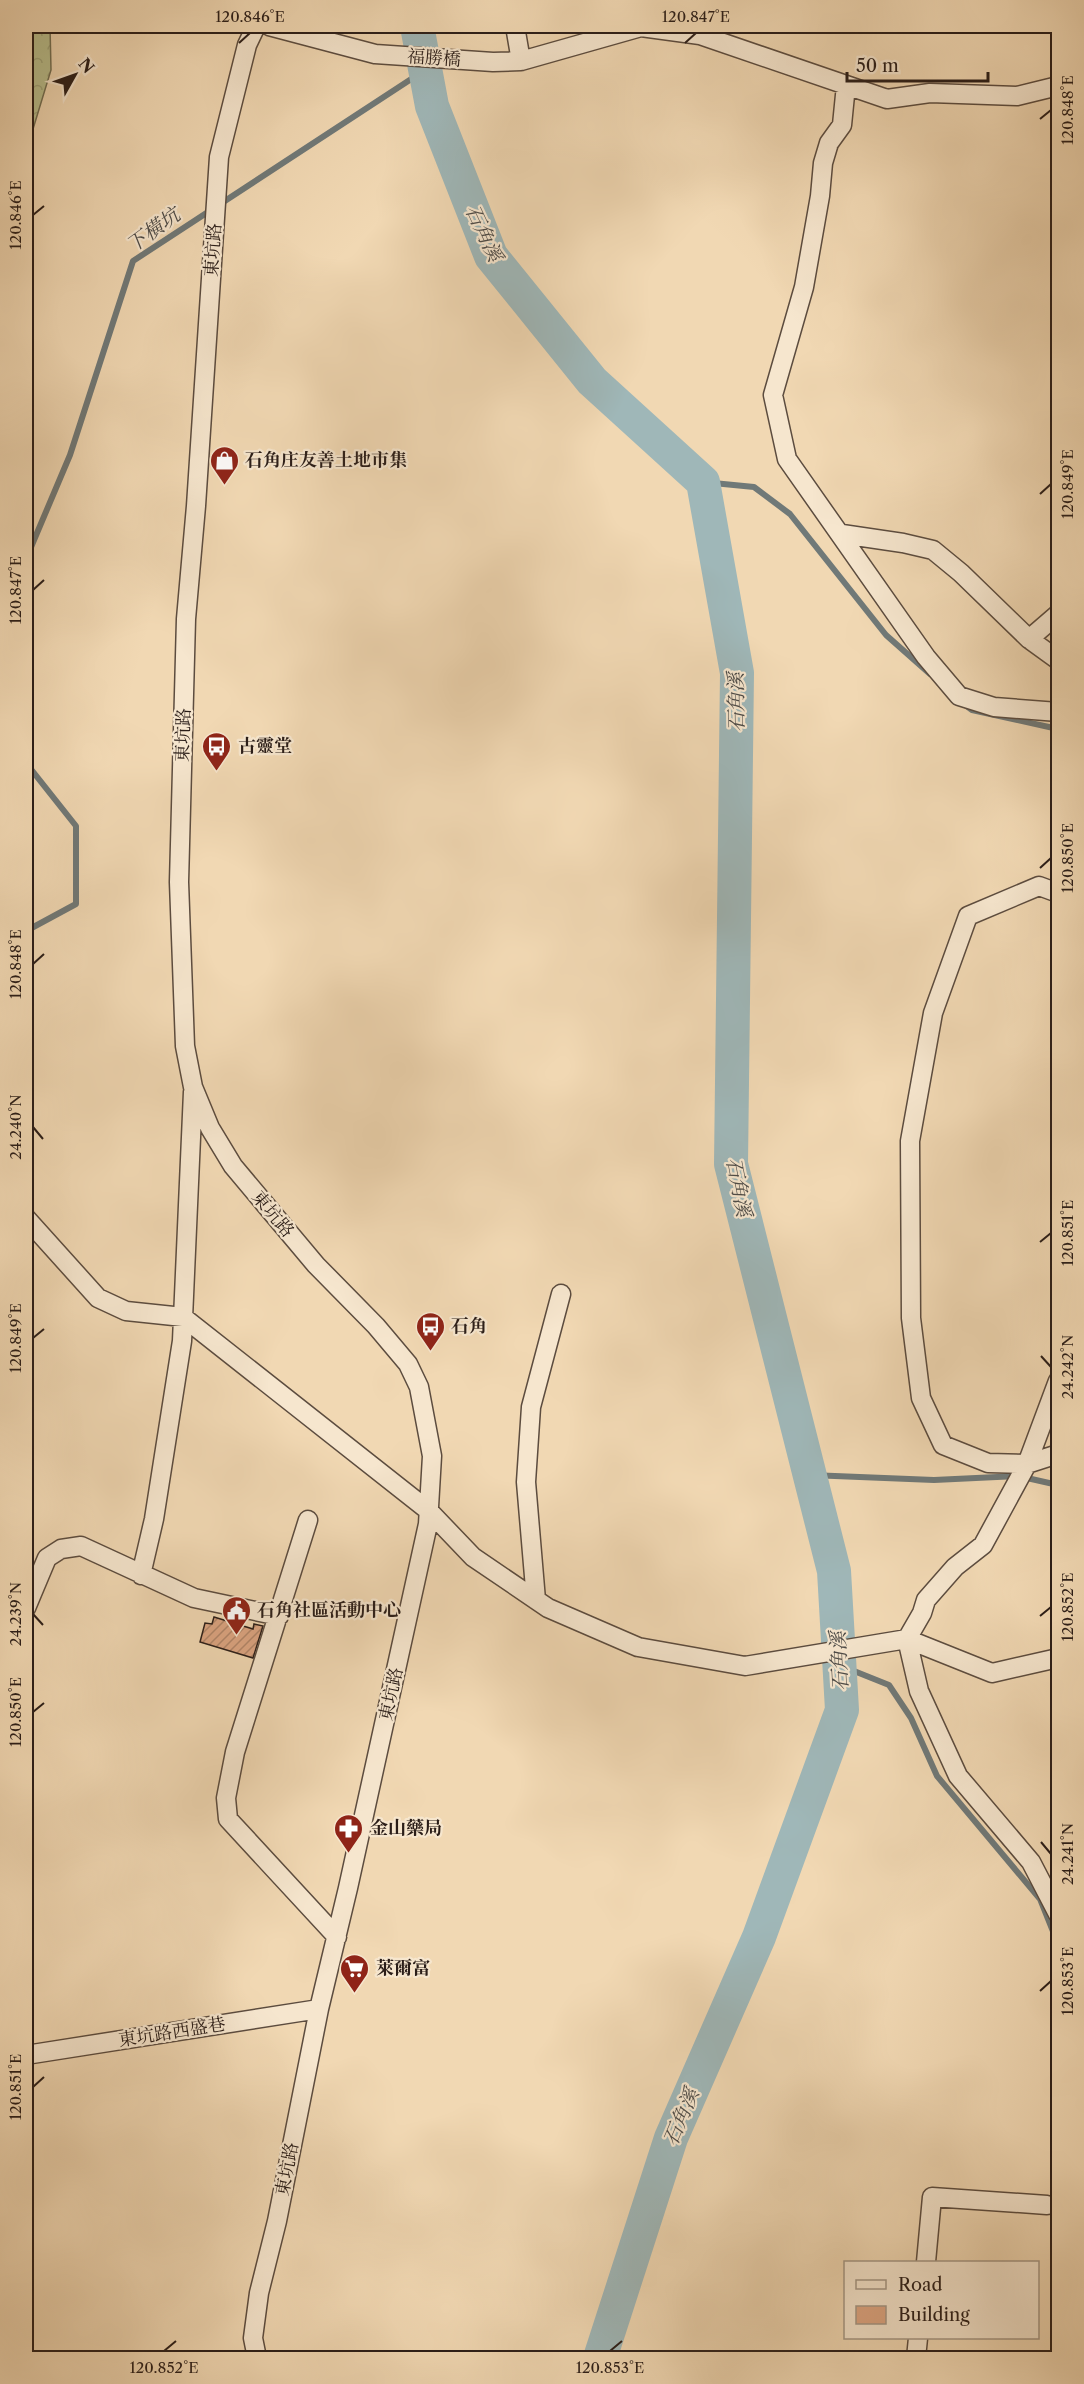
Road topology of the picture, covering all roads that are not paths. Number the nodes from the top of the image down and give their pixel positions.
1 (256, 26) edge
2 (269, 26) edge
3 (515, 26) edge
4 (521, 61) junction
5 (846, 85) junction
6 (1059, 86) edge
7 (842, 534) junction
8 (1059, 614) edge
9 (1029, 639) junction
10 (1059, 660) edge
11 (1059, 712) edge
12 (1059, 893) edge
13 (193, 1087) junction
14 (26, 1218) edge
15 (561, 1294) dead end
16 (183, 1317) junction
17 (1059, 1382) edge
18 (1059, 1454) edge
19 (1027, 1464) junction
20 (429, 1511) junction
21 (308, 1520) dead end
22 (141, 1575) junction
23 (536, 1600) junction
24 (26, 1608) edge
25 (279, 1616) junction
26 (907, 1640) junction
27 (1059, 1658) edge
28 (1059, 1914) edge
29 (337, 1937) junction
30 (319, 2009) junction
31 (26, 2055) edge
32 (1047, 2205) dead end
33 (926, 2261) edge
34 (918, 2339) edge
35 (257, 2358) edge
36 (916, 2358) edge

1 - 13 street, 東坑路
2 - 4 street, 福勝橋
3 - 4 street
4 - 5 street, 福勝橋
5 - 6 street, 福勝橋
5 - 7 street
7 - 9 street
7 - 11 street
8 - 9 street
9 - 10 street
12 - 19 street
13 - 16 street
13 - 20 street, 東坑路
14 - 16 street
15 - 23 street
16 - 20 street
16 - 22 street
17 - 19 street
18 - 19 street
19 - 26 street
20 - 23 street
20 - 29 street, 東坑路
21 - 25 street
22 - 24 street
22 - 25 street
23 - 26 street
25 - 29 street
26 - 27 street
26 - 28 street
29 - 30 street, 東坑路
30 - 31 street, 東坑路西盛巷
30 - 35 street, 東坑路
32 - 33 street
34 - 36 street

